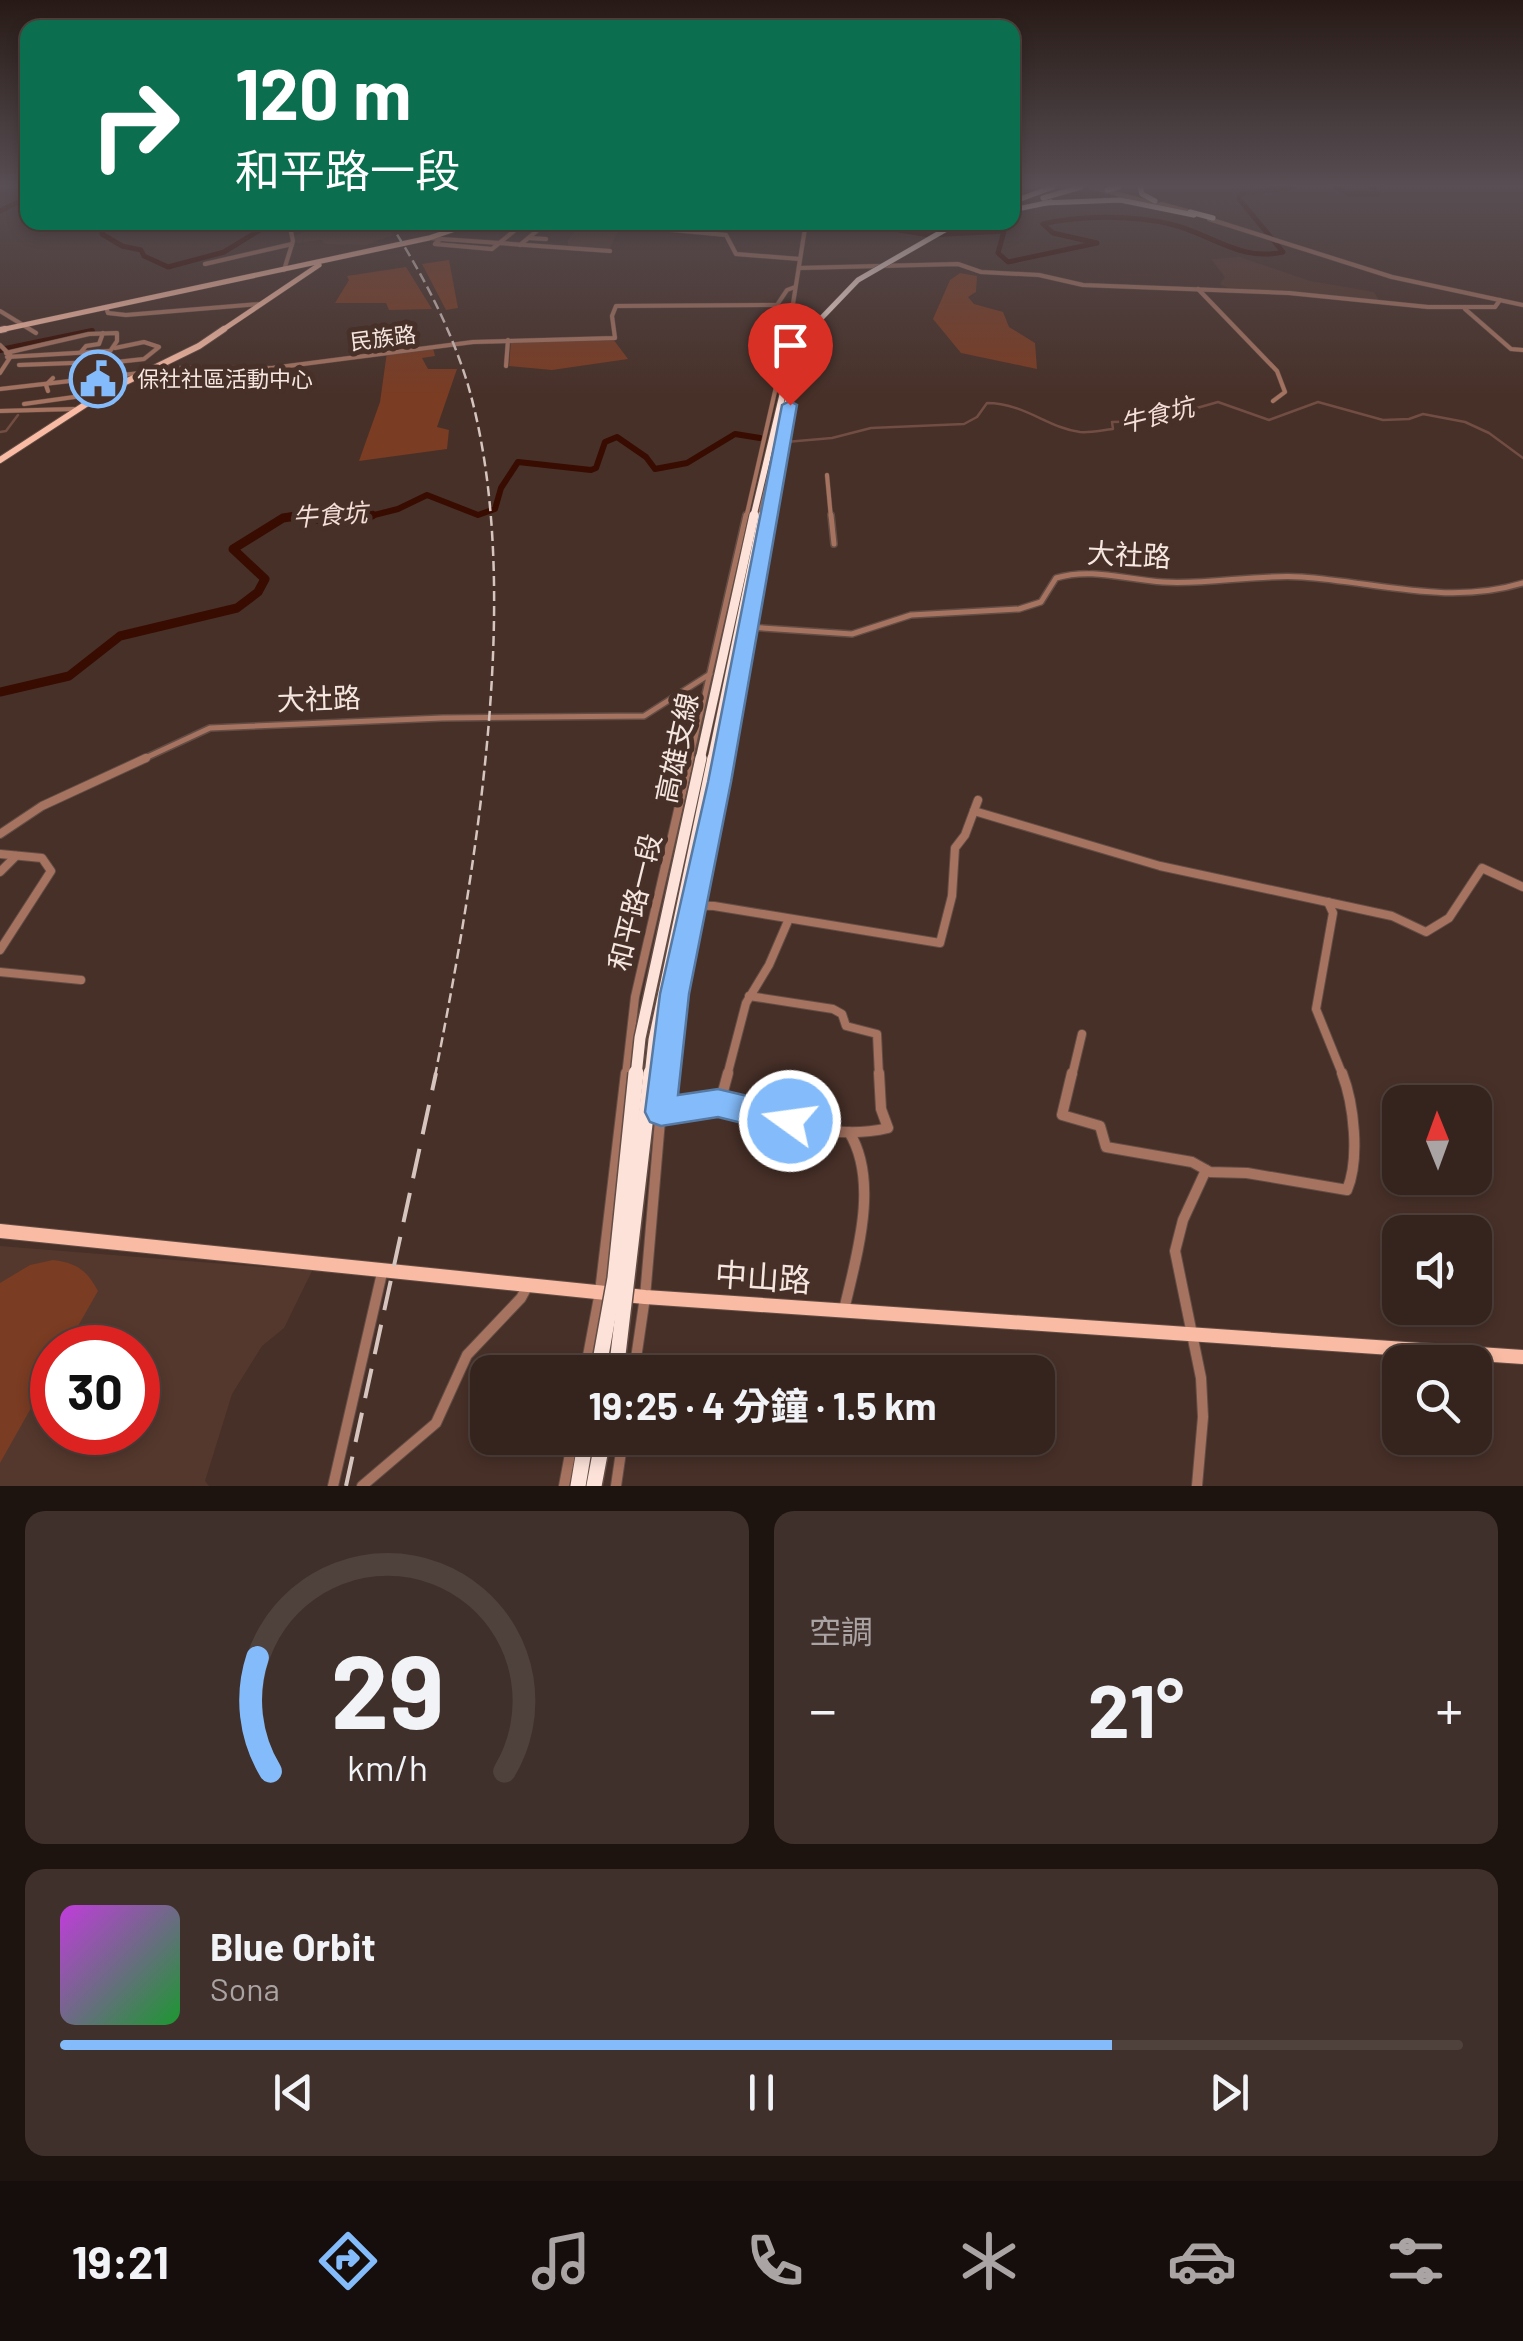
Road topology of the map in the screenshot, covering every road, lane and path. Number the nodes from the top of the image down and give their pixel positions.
1 (237, 256) edge
2 (287, 256) edge
3 (342, 256) edge
4 (766, 256) edge
5 (893, 256) edge
6 (902, 256) edge
7 (1332, 256) edge
8 (800, 259) joint
9 (324, 260) junction
10 (205, 264) dead end
11 (798, 268) junction
12 (283, 269) junction
13 (794, 287) junction
14 (1198, 290) junction
15 (1500, 301) junction
16 (260, 304) junction
17 (1523, 305) edge
18 (106, 307) junction
19 (1462, 307) junction
20 (0, 311) edge
21 (24, 324) junction
22 (0, 329) edge
23 (104, 332) junction
24 (36, 333) dead end
25 (508, 340) junction
26 (111, 350) junction
27 (1523, 350) edge
28 (6, 352) edge
29 (80, 352) junction
30 (784, 352) junction
31 (99, 363) junction
32 (78, 364) junction
33 (19, 365) dead end
34 (506, 366) dead end
35 (154, 368) junction
36 (784, 369) junction
37 (0, 370) edge
38 (140, 374) junction
39 (53, 378) dead end
40 (92, 378) junction
41 (65, 383) junction
42 (36, 386) junction
43 (47, 388) junction
44 (0, 389) edge
45 (103, 393) junction
46 (1274, 401) dead end
47 (24, 404) junction
48 (72, 410) junction
49 (0, 412) edge
50 (19, 412) junction
51 (0, 460) edge
52 (827, 475) dead end
53 (834, 544) dead end
54 (760, 562) junction
55 (1523, 583) edge
56 (748, 628) junction
57 (712, 672) junction
58 (978, 800) dead end
59 (974, 811) junction
60 (0, 834) edge
61 (0, 854) edge
62 (16, 855) junction
63 (0, 872) edge
64 (1523, 887) edge
65 (1328, 902) junction
66 (658, 904) junction
67 (694, 905) junction
68 (788, 921) junction
69 (0, 950) edge
70 (0, 972) edge
71 (81, 980) dead end
72 (749, 996) junction
73 (1082, 1034) dead end
74 (718, 1103) junction
75 (661, 1112) junction
76 (620, 1114) junction
77 (849, 1132) junction
78 (1206, 1170) junction
79 (612, 1176) junction
80 (0, 1231) edge
81 (384, 1269) junction
82 (528, 1284) junction
83 (600, 1292) junction
84 (620, 1294) junction
85 (645, 1297) junction
86 (844, 1312) junction
87 (1192, 1335) junction
88 (588, 1355) edge
89 (601, 1355) edge
90 (616, 1355) edge
91 (618, 1355) edge
92 (636, 1355) edge
93 (1523, 1357) edge
94 (570, 1455) edge
95 (583, 1455) edge
96 (600, 1455) edge
97 (621, 1455) edge
98 (333, 1486) edge
99 (362, 1486) edge
100 (564, 1486) edge
101 (578, 1486) edge
102 (594, 1486) edge
103 (616, 1486) edge
104 (1197, 1486) edge

1 - 10 street
2 - 12 street
3 - 9 main road
4 - 8 street
5 - 89 highway, 高雄支線, bridge
6 - 91 highway, 高雄支線, bridge
7 - 15 street
8 - 11 street, 和平路一段
9 - 12 main road
9 - 16 main road
11 - 13 street, 和平路一段
11 - 14 street
12 - 18 main road
12 - 21 main road
13 - 25 street, 民族路
13 - 30 street, 和平路一段
14 - 19 street
14 - 46 street
15 - 17 street
15 - 19 street
16 - 18 street
16 - 35 main road
18 - 21 main road
19 - 27 street
20 - 21 street
21 - 22 main road
21 - 24 street
23 - 26 street
23 - 28 street
23 - 29 street
25 - 34 street
25 - 35 street, 民族路
26 - 29 street
26 - 31 street
26 - 31 street
28 - 29 street
28 - 37 street
30 - 36 street, 和平路一段
30 - 57 street, 和平路一段
31 - 32 street
31 - 40 street
32 - 33 street
32 - 41 street
35 - 38 main road
36 - 54 street, 和平路一段
36 - 54 street, 和平路一段
38 - 40 street
38 - 45 main road
39 - 43 street
40 - 41 street
41 - 43 street
42 - 43 street
42 - 44 street
42 - 47 street
45 - 47 street
45 - 48 main road
47 - 50 street
48 - 50 street
48 - 51 main road
49 - 50 street
52 - 53 street
54 - 56 street, 和平路一段
55 - 56 street, 大社路
56 - 67 street, 和平路一段
57 - 60 street, 大社路
57 - 66 street, 和平路一段
58 - 59 street
59 - 65 street
59 - 68 street
61 - 62 street
62 - 63 street
62 - 69 street
64 - 65 street
65 - 78 street
66 - 67 street
66 - 76 street, 和平路一段
67 - 68 street
67 - 75 street, 和平路一段
68 - 72 street
70 - 71 street
72 - 74 street
72 - 77 street
73 - 78 street
74 - 75 street
74 - 77 street
75 - 76 street
75 - 85 street, 和平路一段
76 - 79 street, 和平路一段
77 - 86 street
78 - 87 street
79 - 83 street, 和平路一段
79 - 84 street
80 - 81 main road, 中山路
81 - 82 main road, 中山路
81 - 98 street
82 - 83 main road, 中山路
82 - 99 street
83 - 84 main road, 中山路
83 - 88 street, 和平路一段
84 - 85 main road, 中山路
84 - 90 street
85 - 86 main road, 中山路
85 - 92 street, 和平路一段
86 - 87 main road, 中山路
87 - 93 main road, 中山路
87 - 104 street
94 - 100 street
95 - 101 highway
96 - 102 highway
97 - 103 street

